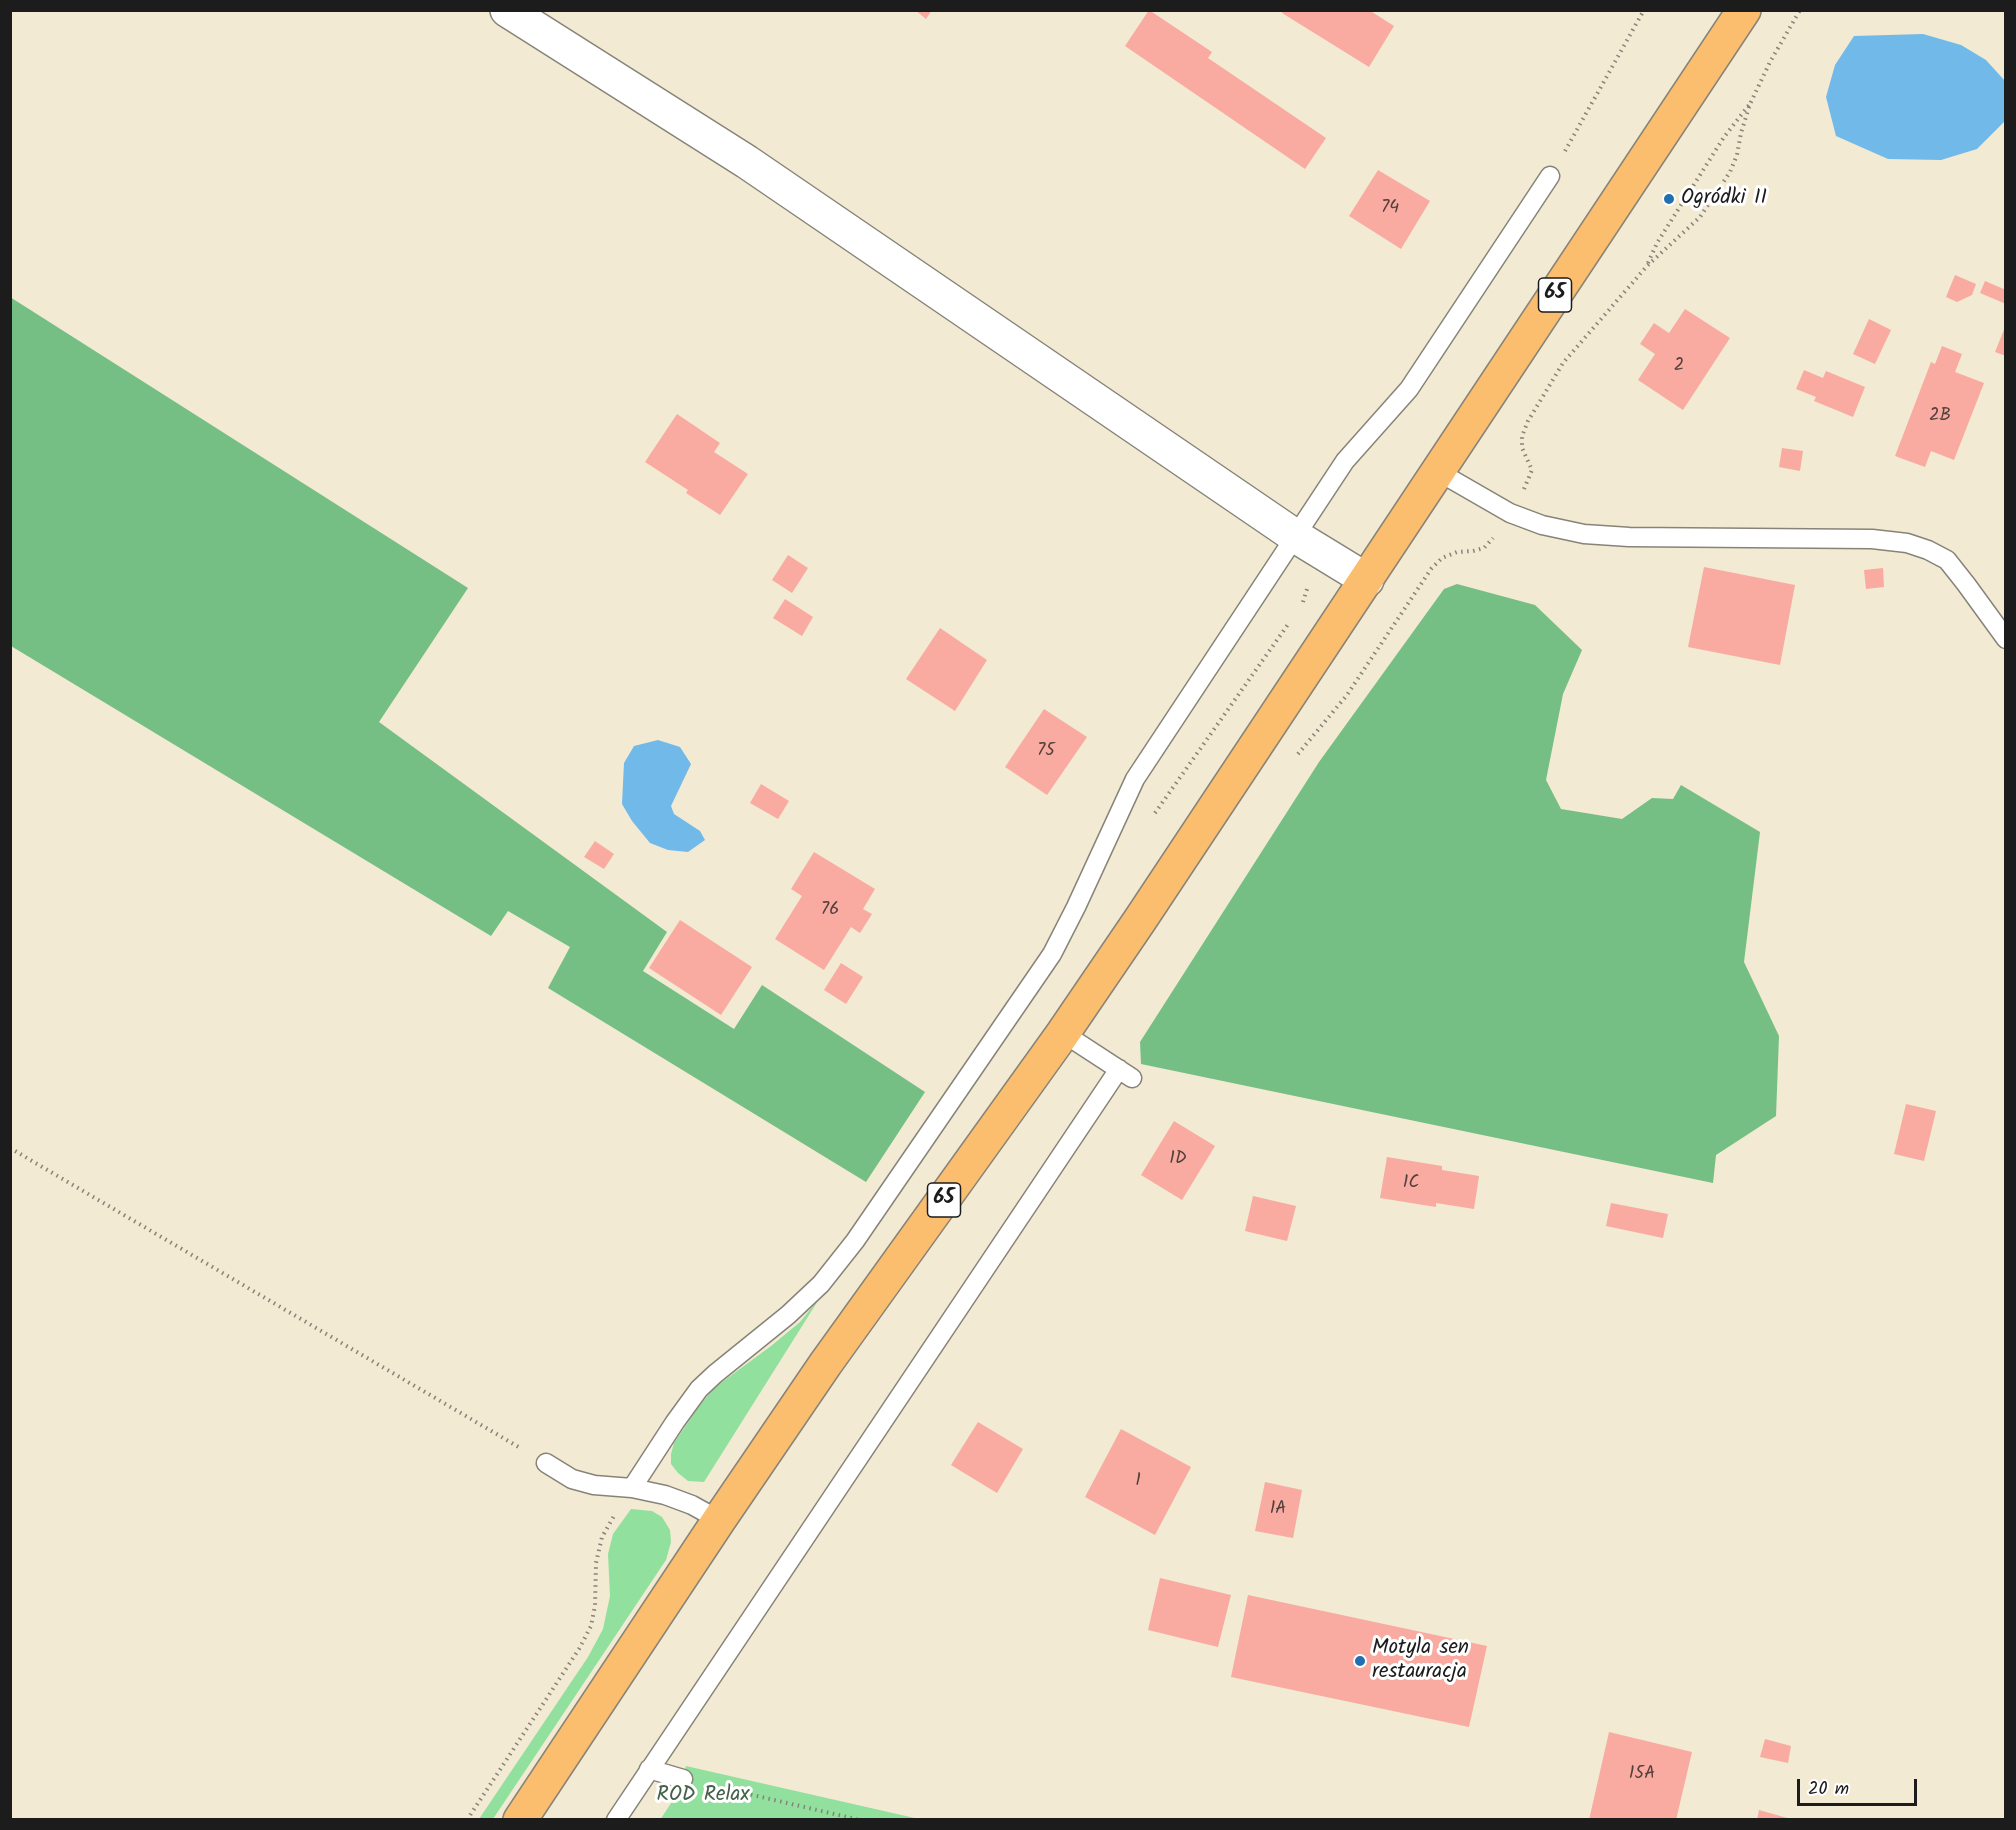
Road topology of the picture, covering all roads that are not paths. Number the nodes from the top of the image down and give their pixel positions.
1 (507, 10) edge
2 (1743, 10) edge
3 (1550, 176) road end
4 (1437, 471) junction
5 (1295, 536) junction
6 (1367, 580) junction
7 (2006, 639) edge
8 (1063, 1033) junction
9 (546, 1463) road end
10 (632, 1488) junction
11 (719, 1520) junction
12 (649, 1769) junction
13 (683, 1779) road end
14 (520, 1820) edge
15 (616, 1820) edge

1 - 5 street
2 - 4 main road, 65
3 - 5 lane
4 - 6 main road, 65
4 - 7 lane
5 - 6 street
5 - 10 lane
6 - 8 main road, 65
8 - 11 main road, 65
8 - 12 lane
9 - 10 lane
10 - 11 lane
11 - 14 main road, 65
12 - 13 lane
12 - 15 lane

